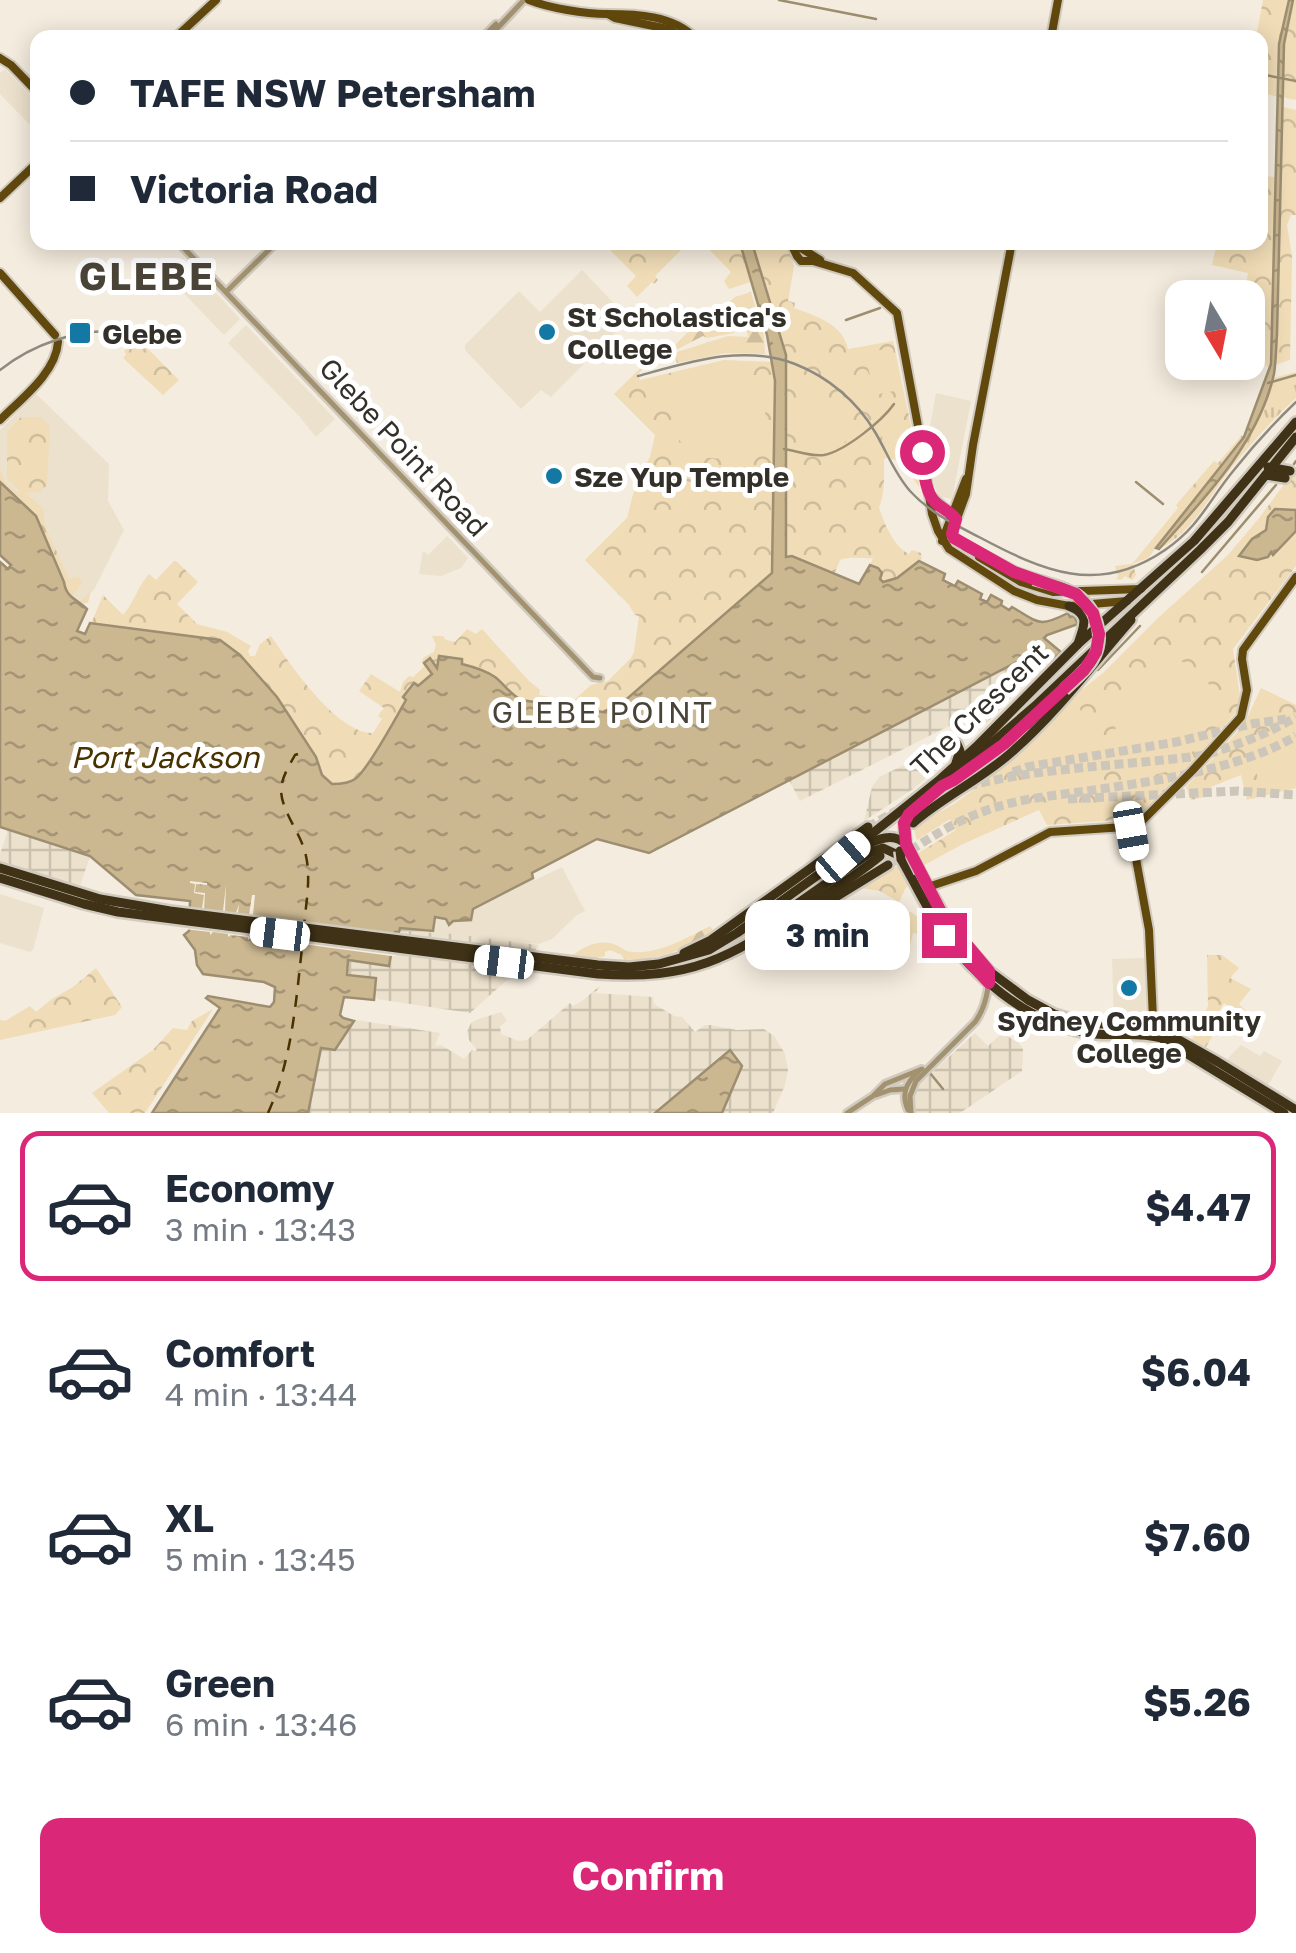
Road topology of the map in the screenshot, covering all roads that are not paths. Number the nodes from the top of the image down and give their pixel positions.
1 (216, 0) edge
2 (527, 0) edge
3 (1058, 0) edge
4 (184, 30) edge
5 (493, 30) edge
6 (678, 30) edge
7 (1052, 30) edge
8 (2, 62) edge
9 (30, 85) edge
10 (30, 170) edge
11 (0, 198) edge
12 (186, 250) edge
13 (268, 250) edge
14 (799, 250) edge
15 (1010, 250) edge
16 (0, 275) edge
17 (226, 292) junction
18 (0, 420) edge
19 (1296, 422) edge
20 (1296, 437) edge
21 (1284, 452) junction
22 (1264, 468) junction
23 (929, 490) junction
24 (954, 518) junction
25 (942, 540) junction
26 (965, 546) junction
27 (1296, 577) edge
28 (1141, 589) junction
29 (1154, 593) junction
30 (1124, 601) junction
31 (1140, 605) junction
32 (1069, 606) junction
33 (1078, 644) junction
34 (600, 678) dead end
35 (1028, 724) junction
36 (957, 744) dead end
37 (992, 748) junction
38 (988, 764) junction
39 (955, 765) junction
40 (952, 792) junction
41 (910, 804) junction
42 (913, 823) dead end
43 (1130, 826) junction
44 (868, 827) tunnel mouth
45 (895, 836) junction
46 (902, 851) junction
47 (843, 857) junction
48 (884, 860) tunnel mouth
49 (0, 868) edge
50 (917, 876) junction
51 (0, 878) edge
52 (928, 887) junction
53 (707, 964) junction
54 (598, 966) junction
55 (579, 967) junction
56 (989, 977) junction
57 (1151, 1031) junction
58 (940, 1055) junction
59 (922, 1069) junction
60 (887, 1087) junction
61 (908, 1087) junction
62 (905, 1105) junction
63 (1296, 1110) edge
64 (847, 1113) edge
65 (910, 1113) edge
66 (1284, 1113) edge

1 - 4 main road
2 - 5 street
2 - 6 main road
3 - 7 main road
8 - 9 main road
10 - 11 main road
12 - 17 street, Glebe Point Road
13 - 17 street
14 - 23 main road
15 - 24 main road
16 - 18 main road
17 - 34 street, Glebe Point Road
19 - 22 highway
20 - 21 highway
21 - 22 highway
21 - 22 highway
22 - 28 highway, The Crescent
22 - 29 highway
23 - 24 main road
23 - 25 main road
24 - 25 main road
24 - 26 main road
25 - 32 main road, The Crescent
26 - 28 main road
26 - 35 highway, bridge
27 - 43 main road
28 - 30 highway, The Crescent
29 - 30 highway
29 - 31 highway
30 - 32 main road, The Crescent
30 - 33 highway, The Crescent
31 - 37 highway, The Crescent
31 - 40 highway
32 - 33 highway
33 - 39 highway, The Crescent
35 - 37 highway
35 - 38 highway
36 - 39 highway
37 - 38 highway
37 - 46 highway, The Crescent
38 - 40 highway
39 - 41 highway, The Crescent
40 - 42 highway
41 - 45 highway
41 - 47 highway, The Crescent
43 - 52 main road
43 - 57 main road
44 - 54 highway
45 - 46 highway
45 - 47 highway
46 - 50 highway, bridge
46 - 53 highway
47 - 54 highway
48 - 53 highway
49 - 55 highway
50 - 52 highway
50 - 56 highway
51 - 55 highway
52 - 56 highway
53 - 55 highway
54 - 55 highway
56 - 57 highway
56 - 58 street
57 - 63 highway
57 - 66 highway
58 - 59 street
58 - 61 street
59 - 60 street
59 - 61 street
60 - 61 street
60 - 62 street
60 - 64 street
61 - 62 street
61 - 65 street
62 - 65 street

